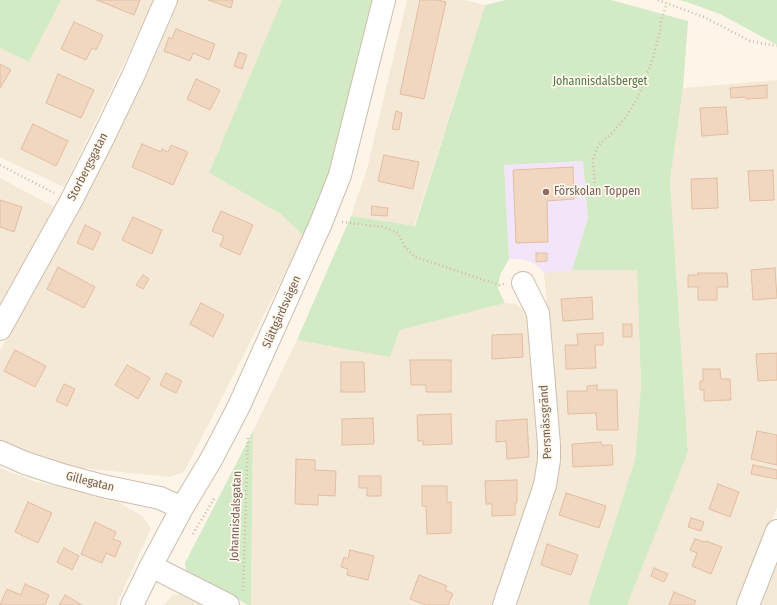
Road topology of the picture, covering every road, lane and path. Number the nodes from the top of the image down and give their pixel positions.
1 (166, 0) edge
2 (384, 0) edge
3 (658, 0) edge
4 (667, 3) junction
5 (777, 46) edge
6 (0, 165) edge
7 (595, 187) dead end
8 (71, 201) junction
9 (341, 222) dead end
10 (523, 283) joint
11 (0, 330) edge
12 (248, 436) dead end
13 (0, 452) edge
14 (182, 508) junction
15 (777, 531) edge
16 (151, 566) junction
17 (235, 601) edge
18 (132, 605) edge
19 (504, 605) edge
20 (748, 605) edge

1 - 8 street, Storbergsgatan
2 - 14 street, Slättgårdsvägen
3 - 4 path
4 - 5 path
4 - 7 path
6 - 8 path
8 - 11 street, Storbergsgatan
9 - 10 path
10 - 19 street, Persmässgränd
12 - 17 path, Johannisdalsgatan
13 - 14 street, Gillegatan
14 - 16 street, Slättgårdsvägen
15 - 20 street
16 - 17 street
16 - 18 street, Slättgårdsvägen

